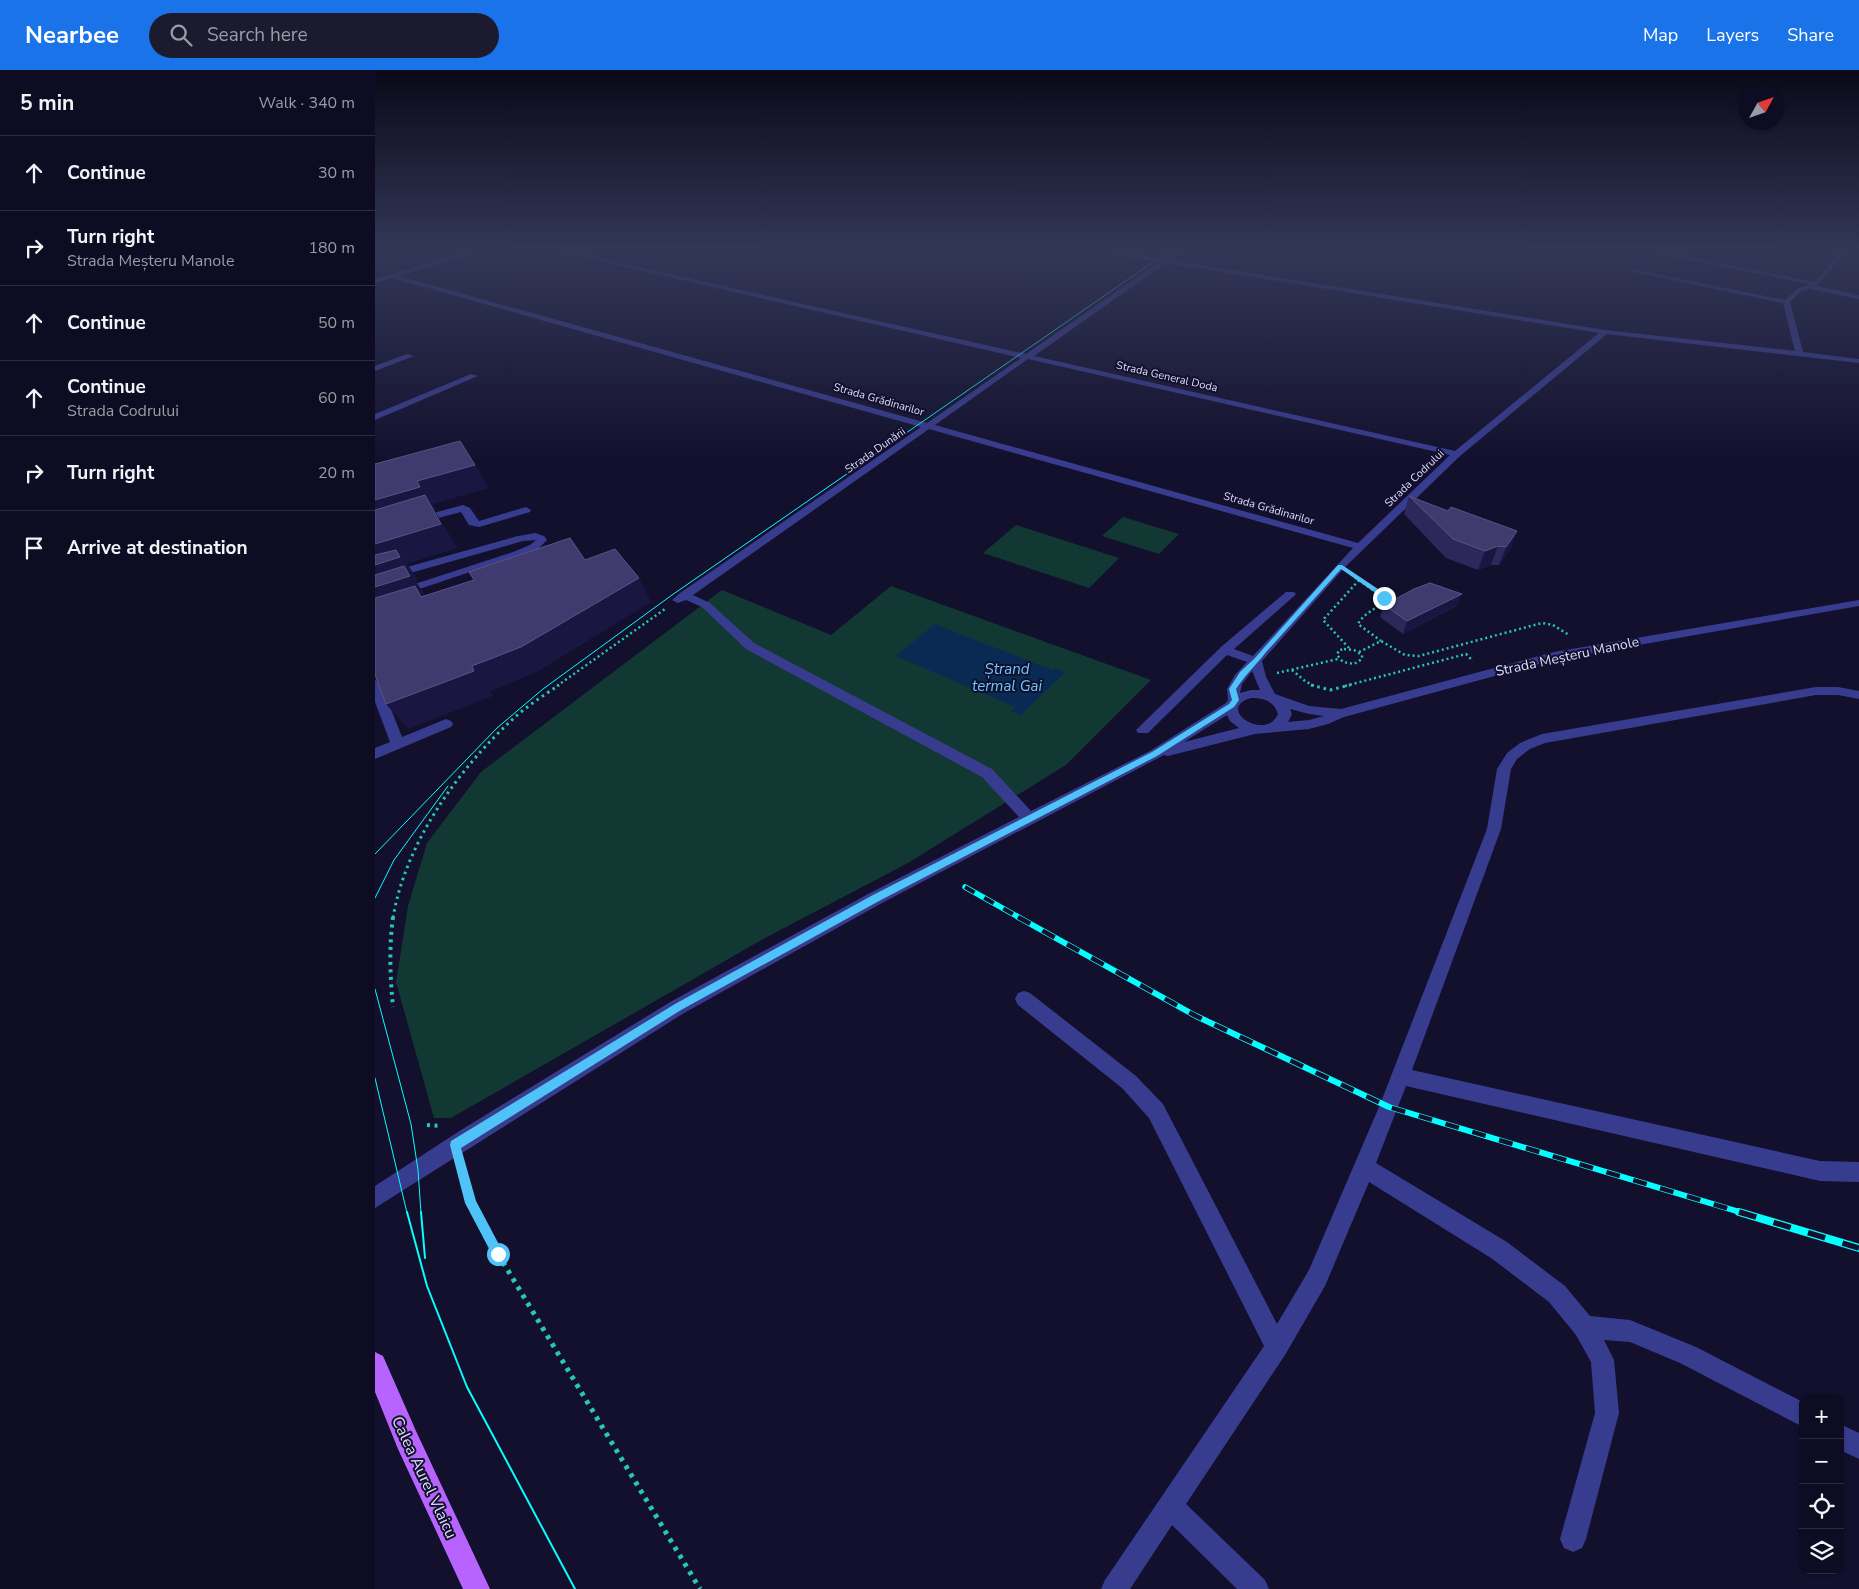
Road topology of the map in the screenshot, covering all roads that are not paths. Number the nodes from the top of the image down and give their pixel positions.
1 (548, 320) edge
2 (867, 320) edge
3 (1080, 320) edge
4 (1529, 320) edge
5 (1791, 320) edge
6 (1605, 332) junction
7 (1799, 354) junction
8 (409, 356) dead end
9 (1029, 356) junction
10 (1859, 361) edge
11 (375, 369) edge
12 (474, 376) dead end
13 (375, 417) edge
14 (929, 426) junction
15 (1457, 454) junction
16 (526, 510) dead end
17 (411, 523) edge
18 (1361, 547) junction
19 (375, 580) edge
20 (1291, 594) dead end
21 (375, 600) edge
22 (1859, 602) edge
23 (1225, 650) junction
24 (1256, 661) junction
25 (375, 684) edge
26 (1859, 695) edge
27 (1274, 699) junction
28 (1233, 703) junction
29 (1341, 713) junction
30 (446, 724) dead end
31 (1278, 726) junction
32 (1143, 730) dead end
33 (1255, 730) junction
34 (397, 743) junction
35 (375, 754) edge
36 (1155, 754) junction
37 (1029, 818) junction
38 (1024, 999) dead end
39 (1401, 1076) junction
40 (1365, 1168) junction
41 (1859, 1172) edge
42 (375, 1198) edge
43 (1584, 1327) junction
44 (1277, 1347) junction
45 (375, 1364) edge
46 (1799, 1412) edge
47 (1844, 1438) edge
48 (1859, 1447) edge
49 (1169, 1505) junction
50 (1573, 1539) dead end
51 (477, 1589) edge
52 (1114, 1589) edge
53 (1256, 1589) edge

1 - 14 street, Strada Grădinarilor
2 - 9 street, Strada General Doda
3 - 9 street, Strada Dunării
4 - 6 street
5 - 7 street
6 - 7 street
6 - 15 street, Strada Codrului
7 - 10 street
8 - 11 street
9 - 14 street, Strada Dunării
9 - 15 street, Strada General Doda
12 - 13 street
14 - 18 street, Strada Grădinarilor
14 - 37 street, Strada Dunării
15 - 18 street, Strada Codrului
16 - 17 street
18 - 24 street, Strada Codrului
19 - 21 street
20 - 23 street
22 - 29 street, Strada Meșteru Manole
23 - 24 street
23 - 32 street
24 - 27 street
24 - 28 street, Strada Codrului
25 - 34 street
26 - 39 street
27 - 28 street
27 - 29 street, Strada Meșteru Manole
27 - 31 street
28 - 33 street
28 - 36 street
29 - 31 street
30 - 34 street
31 - 33 street
33 - 36 street
34 - 35 street
36 - 37 street
37 - 42 street
38 - 44 street
39 - 40 street
39 - 41 street
40 - 43 street
40 - 44 street
43 - 46 street
43 - 50 street
44 - 49 street
45 - 51 main road, Calea Aurel Vlaicu
47 - 48 street
49 - 52 street
49 - 53 street

